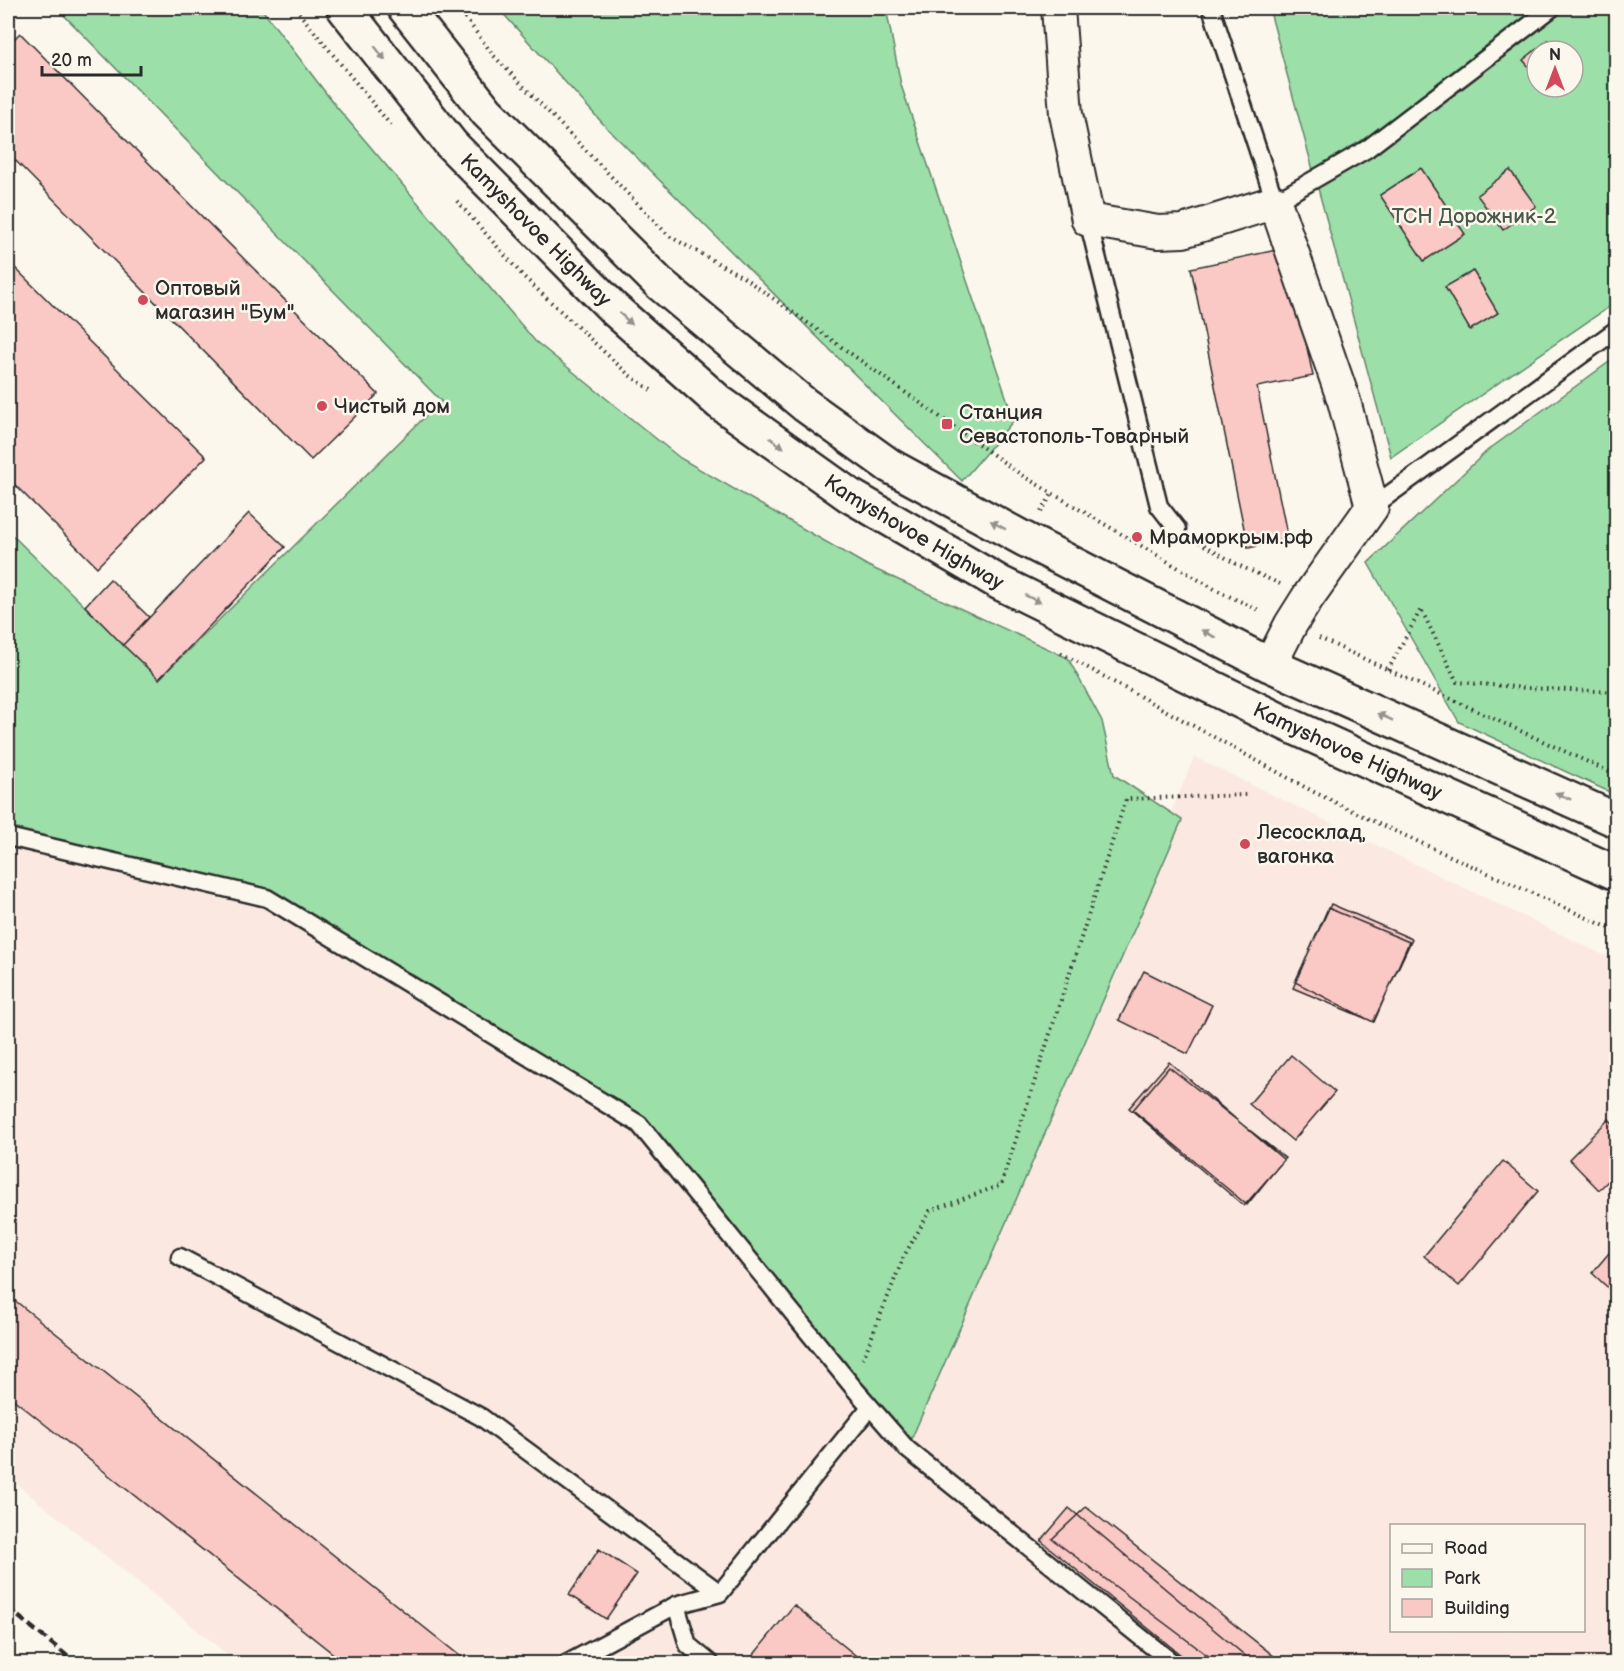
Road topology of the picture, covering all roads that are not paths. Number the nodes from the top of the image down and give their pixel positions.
1 (344, 8) edge
2 (405, 8) edge
3 (1058, 8) edge
4 (1211, 8) edge
5 (1552, 8) edge
6 (1275, 202) junction
7 (1088, 220) junction
8 (1617, 330) edge
9 (1372, 507) junction
10 (1177, 529) road end
11 (1270, 665) junction
12 (1617, 820) edge
13 (8, 837) edge
14 (1617, 873) edge
15 (180, 1257) dead end
16 (870, 1407) junction
17 (720, 1593) junction
18 (676, 1605) junction
19 (566, 1664) edge
20 (711, 1664) edge
21 (1174, 1664) edge

1 -> 14 main road, Kamyshovoe Highway
11 -> 2 main road, Kamyshovoe Highway
3 - 7 street
4 - 6 lane
5 - 6 lane
6 - 7 street
6 - 9 street
7 - 10 lane
8 - 9 lane
9 - 11 street
12 -> 11 main road, Kamyshovoe Highway
13 - 16 lane
15 - 17 lane
16 - 17 lane
16 - 21 lane
17 - 18 lane
18 - 19 lane
18 - 20 lane

